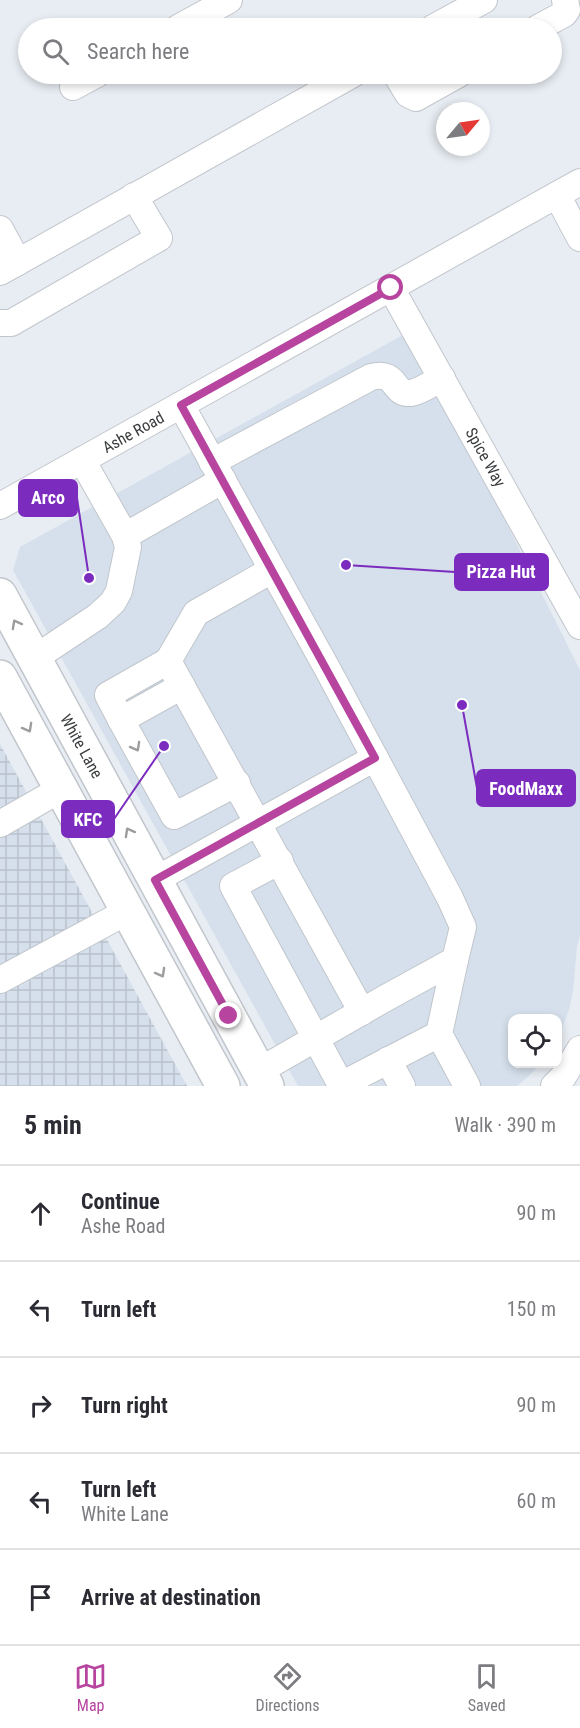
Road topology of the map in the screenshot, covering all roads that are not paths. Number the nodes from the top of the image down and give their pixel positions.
1 (229, 0) edge
2 (484, 0) edge
3 (565, 0) edge
4 (196, 18) edge
5 (451, 18) edge
6 (557, 18) edge
7 (79, 84) edge
8 (335, 84) edge
9 (402, 84) edge
10 (441, 84) edge
11 (73, 87) dead end
12 (580, 182) edge
13 (557, 195) junction
14 (135, 196) junction
15 (0, 228) edge
16 (580, 238) edge
17 (9, 267) edge
18 (391, 288) junction
19 (0, 323) edge
20 (442, 378) junction
21 (181, 405) junction
22 (82, 460) junction
23 (218, 471) junction
24 (0, 506) edge
25 (125, 536) junction
26 (272, 570) junction
27 (0, 595) edge
28 (574, 601) edge
29 (580, 627) edge
30 (34, 658) junction
31 (168, 661) junction
32 (0, 677) edge
33 (182, 686) junction
34 (121, 720) junction
35 (375, 758) junction
36 (237, 783) junction
37 (61, 789) junction
38 (259, 823) junction
39 (0, 824) edge
40 (280, 861) junction
41 (155, 880) junction
42 (128, 911) junction
43 (455, 960) junction
44 (0, 980) edge
45 (362, 1012) junction
46 (229, 1016) junction
47 (439, 1034) junction
48 (316, 1038) junction
49 (580, 1049) edge
50 (388, 1060) junction
51 (263, 1078) edge
52 (221, 1081) edge
53 (340, 1085) edge
54 (402, 1086) edge
55 (467, 1086) edge
56 (554, 1086) edge

1 - 4 street
2 - 5 street
3 - 6 street
7 - 11 street
8 - 14 street
9 - 10 street
12 - 13 street, Ashe Road
13 - 16 street
13 - 18 street, Ashe Road
14 - 17 street
14 - 19 street
15 - 17 street
18 - 20 street, Spice Way
18 - 21 street, Ashe Road
20 - 23 street
20 - 28 street, Spice Way
21 - 22 street, Ashe Road
21 - 23 street
22 - 24 street, Ashe Road
22 - 25 street
23 - 25 street
23 - 26 street
25 - 30 street
26 - 31 street
26 - 35 street
30 -> 27 main road, White Lane
28 - 29 street, Spice Way
41 -> 30 main road, White Lane
31 - 33 street
31 - 34 street
32 -> 37 main road
33 - 34 street
33 - 36 street
34 -> 36 street
35 - 38 street
35 - 43 street
36 - 38 street
37 - 39 street
37 - 41 main road
37 - 42 main road
38 - 40 street
38 - 41 street
40 - 45 street
40 - 48 street
41 - 46 main road, White Lane
42 - 44 street
42 - 46 main road
42 -> 52 main road
43 - 45 street
43 - 47 street
45 - 48 street
46 - 51 main road, White Lane
47 - 50 street
47 - 55 street
48 - 51 street
48 - 53 street
49 - 56 street
50 - 53 street
50 - 54 street

